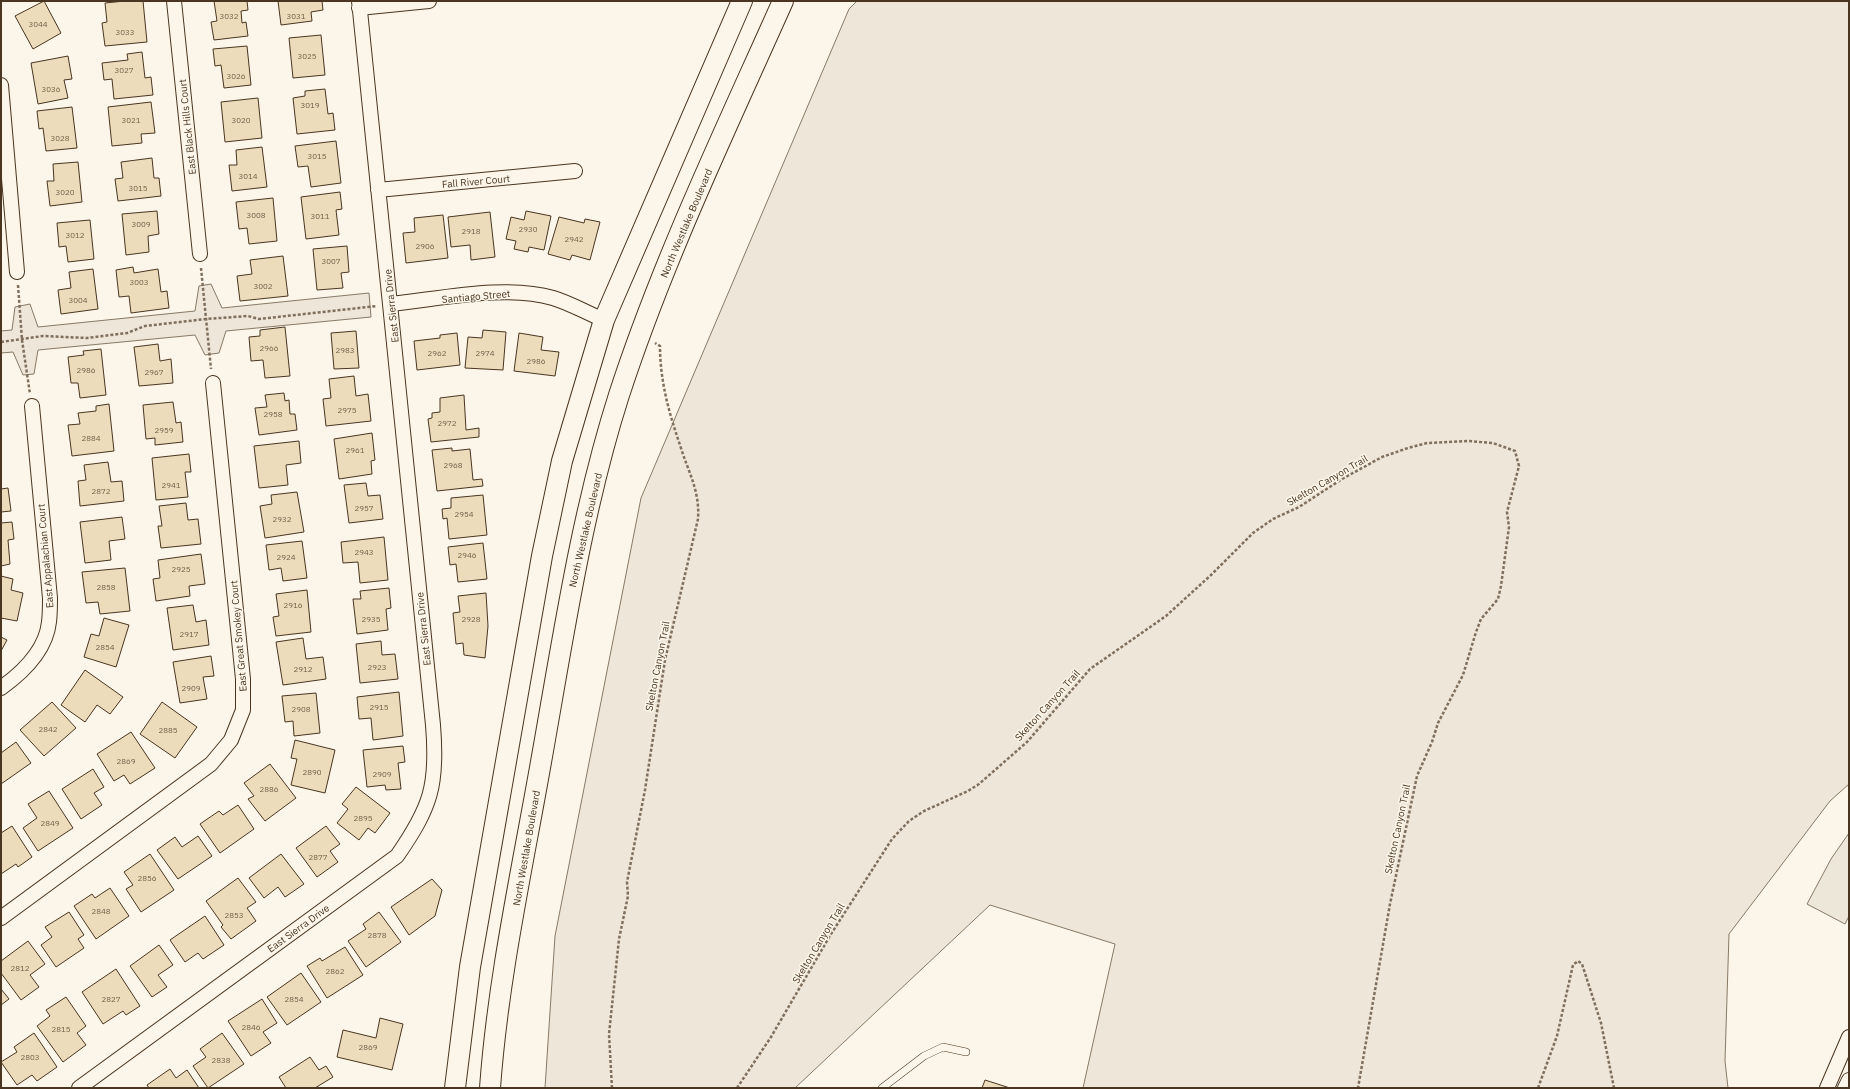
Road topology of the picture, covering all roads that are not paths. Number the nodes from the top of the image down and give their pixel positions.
1 (174, 1) edge
2 (429, 1) edge
3 (742, 1) edge
4 (783, 1) edge
5 (359, 4) edge
6 (1, 86) edge
7 (575, 171) dead end
8 (378, 190) junction
9 (200, 254) road end
10 (17, 272) road end
11 (391, 304) junction
12 (604, 320) junction
13 (212, 383) road end
14 (32, 406) road end
15 (1, 688) edge
16 (1, 918) edge
17 (1849, 1037) edge
18 (966, 1052) dead end
19 (1849, 1080) edge
20 (79, 1088) edge
21 (455, 1088) edge
22 (490, 1088) edge
23 (882, 1088) edge
24 (1827, 1088) edge
25 (1845, 1088) edge

1 - 9 street, East Black Hills Court
2 - 5 street
3 - 12 main road
4 - 22 main road, North Westlake Boulevard
5 - 8 street, East Sierra Drive
6 - 10 street
7 - 8 street, Fall River Court
8 - 11 street, East Sierra Drive
11 - 12 street, Santiago Street
11 - 20 street, East Sierra Drive
12 - 21 main road
13 - 16 street, East Great Smokey Court
14 - 15 street, East Appalachian Court
17 - 24 street
18 - 23 lane
19 - 25 street

